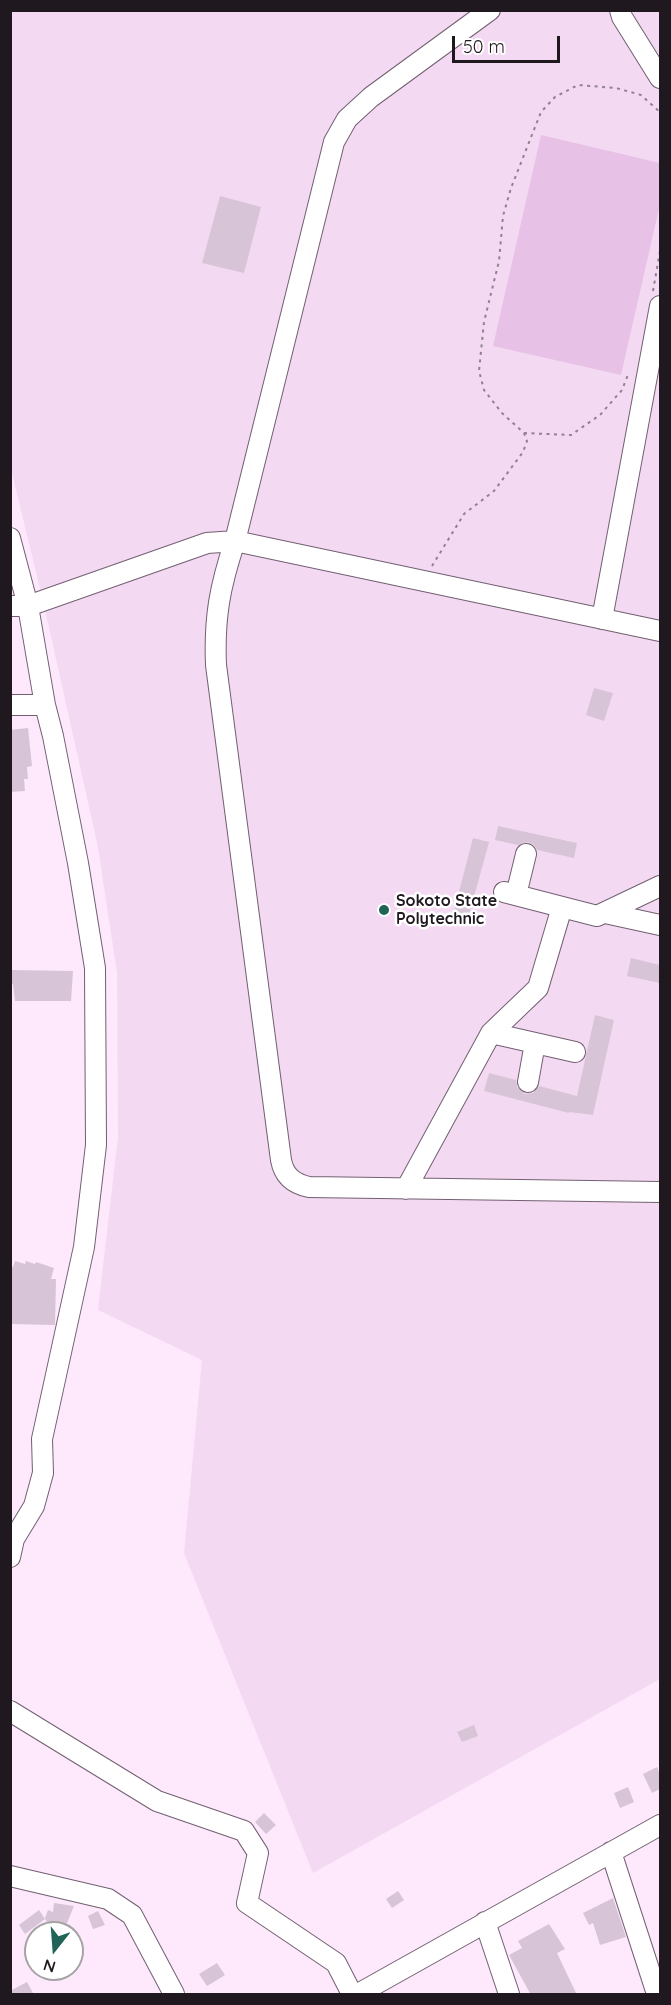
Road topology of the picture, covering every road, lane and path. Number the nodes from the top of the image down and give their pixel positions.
1 (490, 10) edge
2 (620, 10) edge
3 (660, 78) edge
4 (660, 112) edge
5 (660, 251) edge
6 (656, 302) edge
7 (630, 369) dead end
8 (524, 433) junction
9 (10, 538) edge
10 (235, 541) junction
11 (426, 581) junction
12 (19, 606) edge
13 (602, 619) junction
14 (660, 631) edge
15 (10, 705) edge
16 (45, 705) junction
17 (526, 854) dead end
18 (660, 886) edge
19 (562, 907) junction
20 (604, 913) junction
21 (660, 925) edge
22 (491, 1033) junction
23 (535, 1043) junction
24 (575, 1052) dead end
25 (528, 1082) dead end
26 (406, 1189) junction
27 (660, 1192) edge
28 (10, 1557) edge
29 (10, 1711) edge
30 (660, 1825) edge
31 (611, 1852) junction
32 (10, 1876) edge
33 (485, 1922) junction
34 (174, 1995) edge
35 (352, 1995) edge
36 (358, 1995) edge
37 (509, 1995) edge
38 (657, 1995) edge

1 - 10 street
2 - 3 street
4 - 8 path
5 - 6 path
6 - 13 street
7 - 8 path
8 - 11 path
9 - 12 street
10 - 11 street
10 - 12 street
10 - 26 street
11 - 13 street
12 - 16 street
13 - 14 street
15 - 16 street
16 - 28 street
17 - 19 street
18 - 20 street
19 - 20 street
19 - 22 street
20 - 21 street
22 - 23 street
22 - 26 street
23 - 24 street
23 - 25 street
26 - 27 street
29 - 35 street
30 - 31 street
31 - 33 street
31 - 38 street
32 - 34 street
33 - 36 street
33 - 37 street

